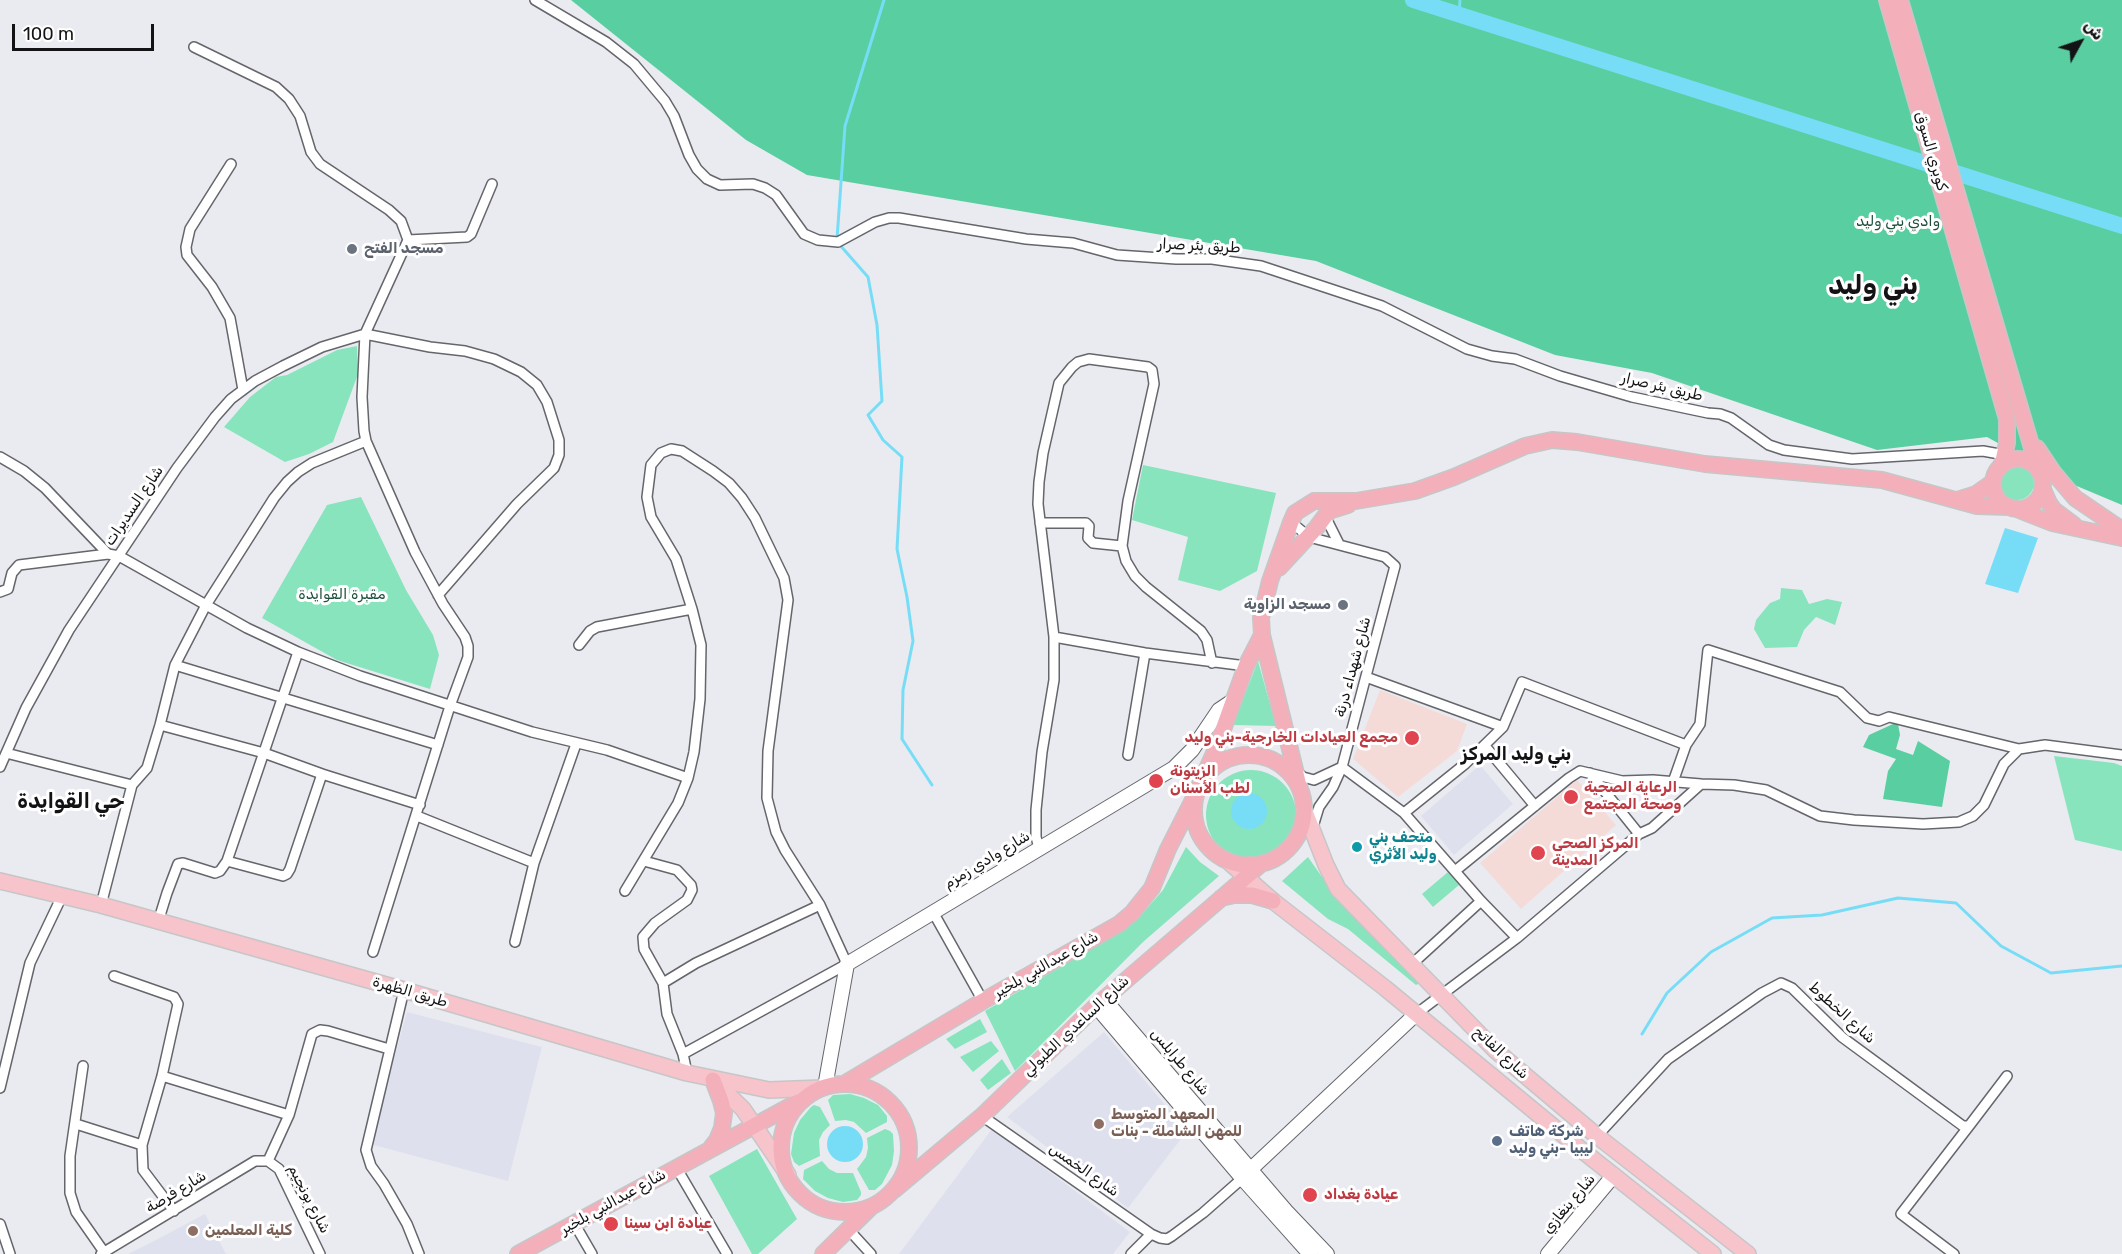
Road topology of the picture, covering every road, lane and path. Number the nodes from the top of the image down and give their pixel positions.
1 (535, 0) edge
2 (1887, 0) edge
3 (1900, 0) edge
4 (194, 47) dead end
5 (231, 164) dead end
6 (492, 184) dead end
7 (408, 240) junction
8 (365, 334) junction
9 (243, 390) junction
10 (2011, 405) junction
11 (2025, 426) junction
12 (366, 441) junction
13 (0, 457) edge
14 (2006, 460) junction
15 (2041, 479) junction
16 (1993, 482) junction
17 (1318, 500) junction
18 (1957, 500) junction
19 (1356, 501) junction
20 (2011, 508) junction
21 (1324, 516) junction
22 (1291, 522) junction
23 (1040, 523) junction
24 (2079, 528) junction
25 (2122, 530) edge
26 (1308, 537) junction
27 (2122, 538) edge
28 (1339, 544) junction
29 (1122, 546) junction
30 (108, 554) junction
31 (119, 556) junction
32 (1270, 581) junction
33 (0, 592) edge
34 (438, 595) junction
35 (206, 605) junction
36 (692, 609) junction
37 (1262, 635) junction
38 (1054, 637) junction
39 (579, 645) dead end
40 (298, 652) junction
41 (1144, 654) junction
42 (1212, 663) junction
43 (174, 665) junction
44 (1246, 666) junction
45 (1366, 677) junction
46 (282, 699) junction
47 (1234, 700) junction
48 (450, 705) junction
49 (160, 725) junction
50 (1503, 727) junction
51 (576, 744) junction
52 (438, 745) junction
53 (1686, 745) junction
54 (1485, 746) junction
55 (2019, 749) junction
56 (6, 753) junction
57 (264, 753) junction
58 (1128, 755) dead end
59 (2122, 755) edge
60 (0, 767) edge
61 (1342, 767) junction
62 (1294, 769) junction
63 (1590, 773) junction
64 (322, 774) junction
65 (688, 778) junction
66 (1203, 778) junction
67 (1673, 782) junction
68 (132, 784) junction
69 (1701, 784) junction
70 (1299, 786) junction
71 (1195, 796) junction
72 (420, 805) junction
73 (1535, 806) junction
74 (1304, 809) junction
75 (1404, 813) junction
76 (417, 816) junction
77 (1312, 830) junction
78 (1639, 834) junction
79 (1039, 848) junction
80 (227, 861) junction
81 (644, 861) junction
82 (534, 863) junction
83 (1230, 863) junction
84 (1262, 864) junction
85 (1455, 870) junction
86 (1245, 877) junction
87 (0, 881) edge
88 (625, 891) dead end
89 (62, 896) junction
90 (1221, 898) junction
91 (1273, 901) junction
92 (1481, 901) junction
93 (101, 905) junction
94 (820, 905) junction
95 (933, 912) junction
96 (158, 922) junction
97 (1517, 938) junction
98 (515, 942) dead end
99 (373, 952) dead end
100 (847, 964) junction
101 (1410, 965) junction
102 (114, 976) dead end
103 (663, 983) junction
104 (404, 990) junction
105 (1442, 996) junction
106 (983, 1001) junction
107 (1100, 1002) junction
108 (1416, 1014) junction
109 (388, 1049) junction
110 (682, 1054) junction
111 (83, 1066) dead end
112 (1514, 1067) junction
113 (687, 1074) junction
114 (162, 1076) junction
115 (2007, 1076) dead end
116 (713, 1080) junction
117 (1498, 1083) junction
118 (844, 1084) junction
119 (0, 1088) edge
120 (824, 1088) junction
121 (804, 1099) junction
122 (289, 1115) junction
123 (982, 1116) junction
124 (76, 1124) junction
125 (755, 1126) junction
126 (1970, 1126) junction
127 (1597, 1136) junction
128 (142, 1145) junction
129 (709, 1150) junction
130 (268, 1161) junction
131 (676, 1167) junction
132 (1247, 1174) junction
133 (788, 1175) junction
134 (1614, 1175) junction
135 (894, 1190) junction
136 (876, 1203) junction
137 (174, 1210) junction
138 (574, 1223) junction
139 (0, 1224) edge
140 (849, 1230) junction
141 (1151, 1234) junction
142 (102, 1253) edge
143 (10, 1254) edge
144 (320, 1254) edge
145 (419, 1254) edge
146 (518, 1254) edge
147 (592, 1254) edge
148 (727, 1254) edge
149 (823, 1254) edge
150 (871, 1254) edge
151 (1131, 1254) edge
152 (1310, 1254) edge
153 (1327, 1254) edge
154 (1548, 1254) edge
155 (1713, 1254) edge
156 (1748, 1254) edge
157 (1954, 1254) edge

1 - 14 street, طريق بئر صرار
2 - 10 highway, كوبري السوق
3 - 10 highway, كوبري السوق
4 - 7 street
5 - 9 street
6 - 7 street
7 - 8 street
8 - 9 street, شارع السديرات
8 - 12 street
8 - 34 street
9 - 31 street, شارع السديرات
10 - 11 highway
10 - 14 highway
11 - 15 highway
11 - 25 highway
12 - 34 street
12 - 35 street
13 - 30 street
14 - 15 highway
14 - 16 highway
15 - 20 highway
15 - 24 highway
16 - 18 highway
16 - 20 highway
17 - 19 highway
17 - 21 street
17 - 22 highway
18 - 19 highway
18 - 20 highway
19 - 21 highway
20 - 24 highway
21 - 26 highway
21 - 28 street
22 - 26 street
22 - 32 highway
23 - 29 street
23 - 29 street
23 - 38 street
24 - 27 highway
26 - 28 street
26 - 32 highway
28 - 45 street, شارع شهداء درنة
29 - 42 street
30 - 31 street
30 - 33 street
31 - 35 street
31 - 56 street, شارع السديرات
32 - 37 highway
34 - 48 street
35 - 40 street
35 - 43 street
36 - 39 street
36 - 65 street
36 - 94 street
37 - 44 highway
37 - 62 highway
38 - 41 street
38 - 79 street
40 - 46 street
40 - 48 street
41 - 42 street
41 - 58 street
42 - 44 street
43 - 46 street
43 - 49 street
44 - 47 highway
45 - 50 street
45 - 61 street, شارع شهداء درنة
46 - 52 street
46 - 57 street
47 - 66 highway
47 - 79 main road, شارع وادي زمزم
48 - 51 street
48 - 52 street
49 - 57 street
49 - 68 street
50 - 53 street
50 - 54 street
51 - 65 street
51 - 82 street
52 - 72 street
53 - 55 street
53 - 67 street
54 - 73 street
54 - 75 street
55 - 59 street
55 - 69 street
56 - 60 street, شارع السديرات
56 - 68 street
57 - 64 street
57 - 80 street
61 - 62 street
61 - 75 street
61 - 77 street, شارع شهداء درنة
62 - 70 highway
63 - 67 street
63 - 73 street
63 - 78 street
64 - 72 street
64 - 80 street
65 - 81 street
66 - 70 highway
66 - 71 highway
67 - 69 street
68 - 93 street
69 - 78 street
70 - 74 highway
71 - 83 highway
71 - 106 highway, شارع عبدالنبي بلخير
72 - 76 street
73 - 85 street
74 - 77 main road, شارع الفاتح
74 - 84 highway
75 - 85 street
76 - 82 street
76 - 99 street
77 - 101 main road, شارع الفاتح
78 - 97 street
79 - 95 main road, شارع وادي زمزم
80 - 96 street
81 - 88 street
81 - 103 street
82 - 98 street
83 - 84 highway
83 - 86 main road, شارع الفاتح
84 - 86 highway, شارع الساعدي الطبولي
85 - 92 street
86 - 90 highway, شارع الساعدي الطبولي
86 - 91 main road, شارع الفاتح
87 - 89 main road, طريق الظهرة
89 - 93 main road, طريق الظهرة
89 - 119 street
90 - 91 highway
90 - 107 highway, شارع الساعدي الطبولي
91 - 108 main road, شارع الفاتح
92 - 97 street
92 - 101 street
93 - 96 main road, طريق الظهرة
94 - 100 street
94 - 103 street
95 - 100 main road, شارع وادي زمزم
95 - 106 street
96 - 104 main road, طريق الظهرة
97 - 105 street
100 - 110 street
100 - 120 main road
101 - 105 main road, شارع الفاتح
102 - 114 street
103 - 110 street
104 - 109 street
104 - 113 main road, طريق الظهرة
105 - 108 street
105 - 112 main road, شارع الفاتح
106 - 118 highway, شارع عبدالنبي بلخير
107 - 123 highway, شارع الساعدي الطبولي
107 - 132 main road, شارع طرابلس
108 - 117 main road, شارع الفاتح
108 - 132 main road
109 - 122 street
109 - 145 street
110 - 113 street
111 - 124 street
112 - 117 main road
112 - 127 main road, شارع الفاتح
113 - 116 main road, طريق الظهرة
114 - 122 street
114 - 128 street
115 - 126 street
116 - 120 main road, طريق الظهرة
116 - 125 main road
116 - 129 highway
117 - 134 main road, شارع الفاتح
118 - 120 highway
118 - 135 highway
120 - 121 highway
121 - 125 highway, شارع عبدالنبي بلخير
121 - 133 highway
122 - 130 street
123 - 135 highway, شارع الساعدي الطبولي
123 - 141 street, شارع الخمس
124 - 128 street
124 - 142 street
125 - 129 highway, شارع عبدالنبي بلخير
125 - 133 main road
126 - 127 street, شارع الخطوط
126 - 157 street
127 - 156 main road, شارع الفاتح
128 - 137 street
129 - 131 highway, شارع عبدالنبي بلخير
130 - 137 street, شارع فرصة
130 - 144 street, شارع بونجيم
131 - 138 highway, شارع عبدالنبي بلخير
131 - 148 street
132 - 141 street, شارع الخمس
132 - 152 main road, شارع طرابلس
132 - 153 main road, شارع طرابلس
133 - 136 highway
134 - 154 main road, شارع بنغازي
134 - 155 main road, شارع الفاتح
135 - 136 highway
136 - 140 highway
137 - 142 street, شارع فرصة
138 - 146 highway, شارع عبدالنبي بلخير
138 - 147 street
139 - 143 street
140 - 149 highway
140 - 150 street
141 - 151 street

